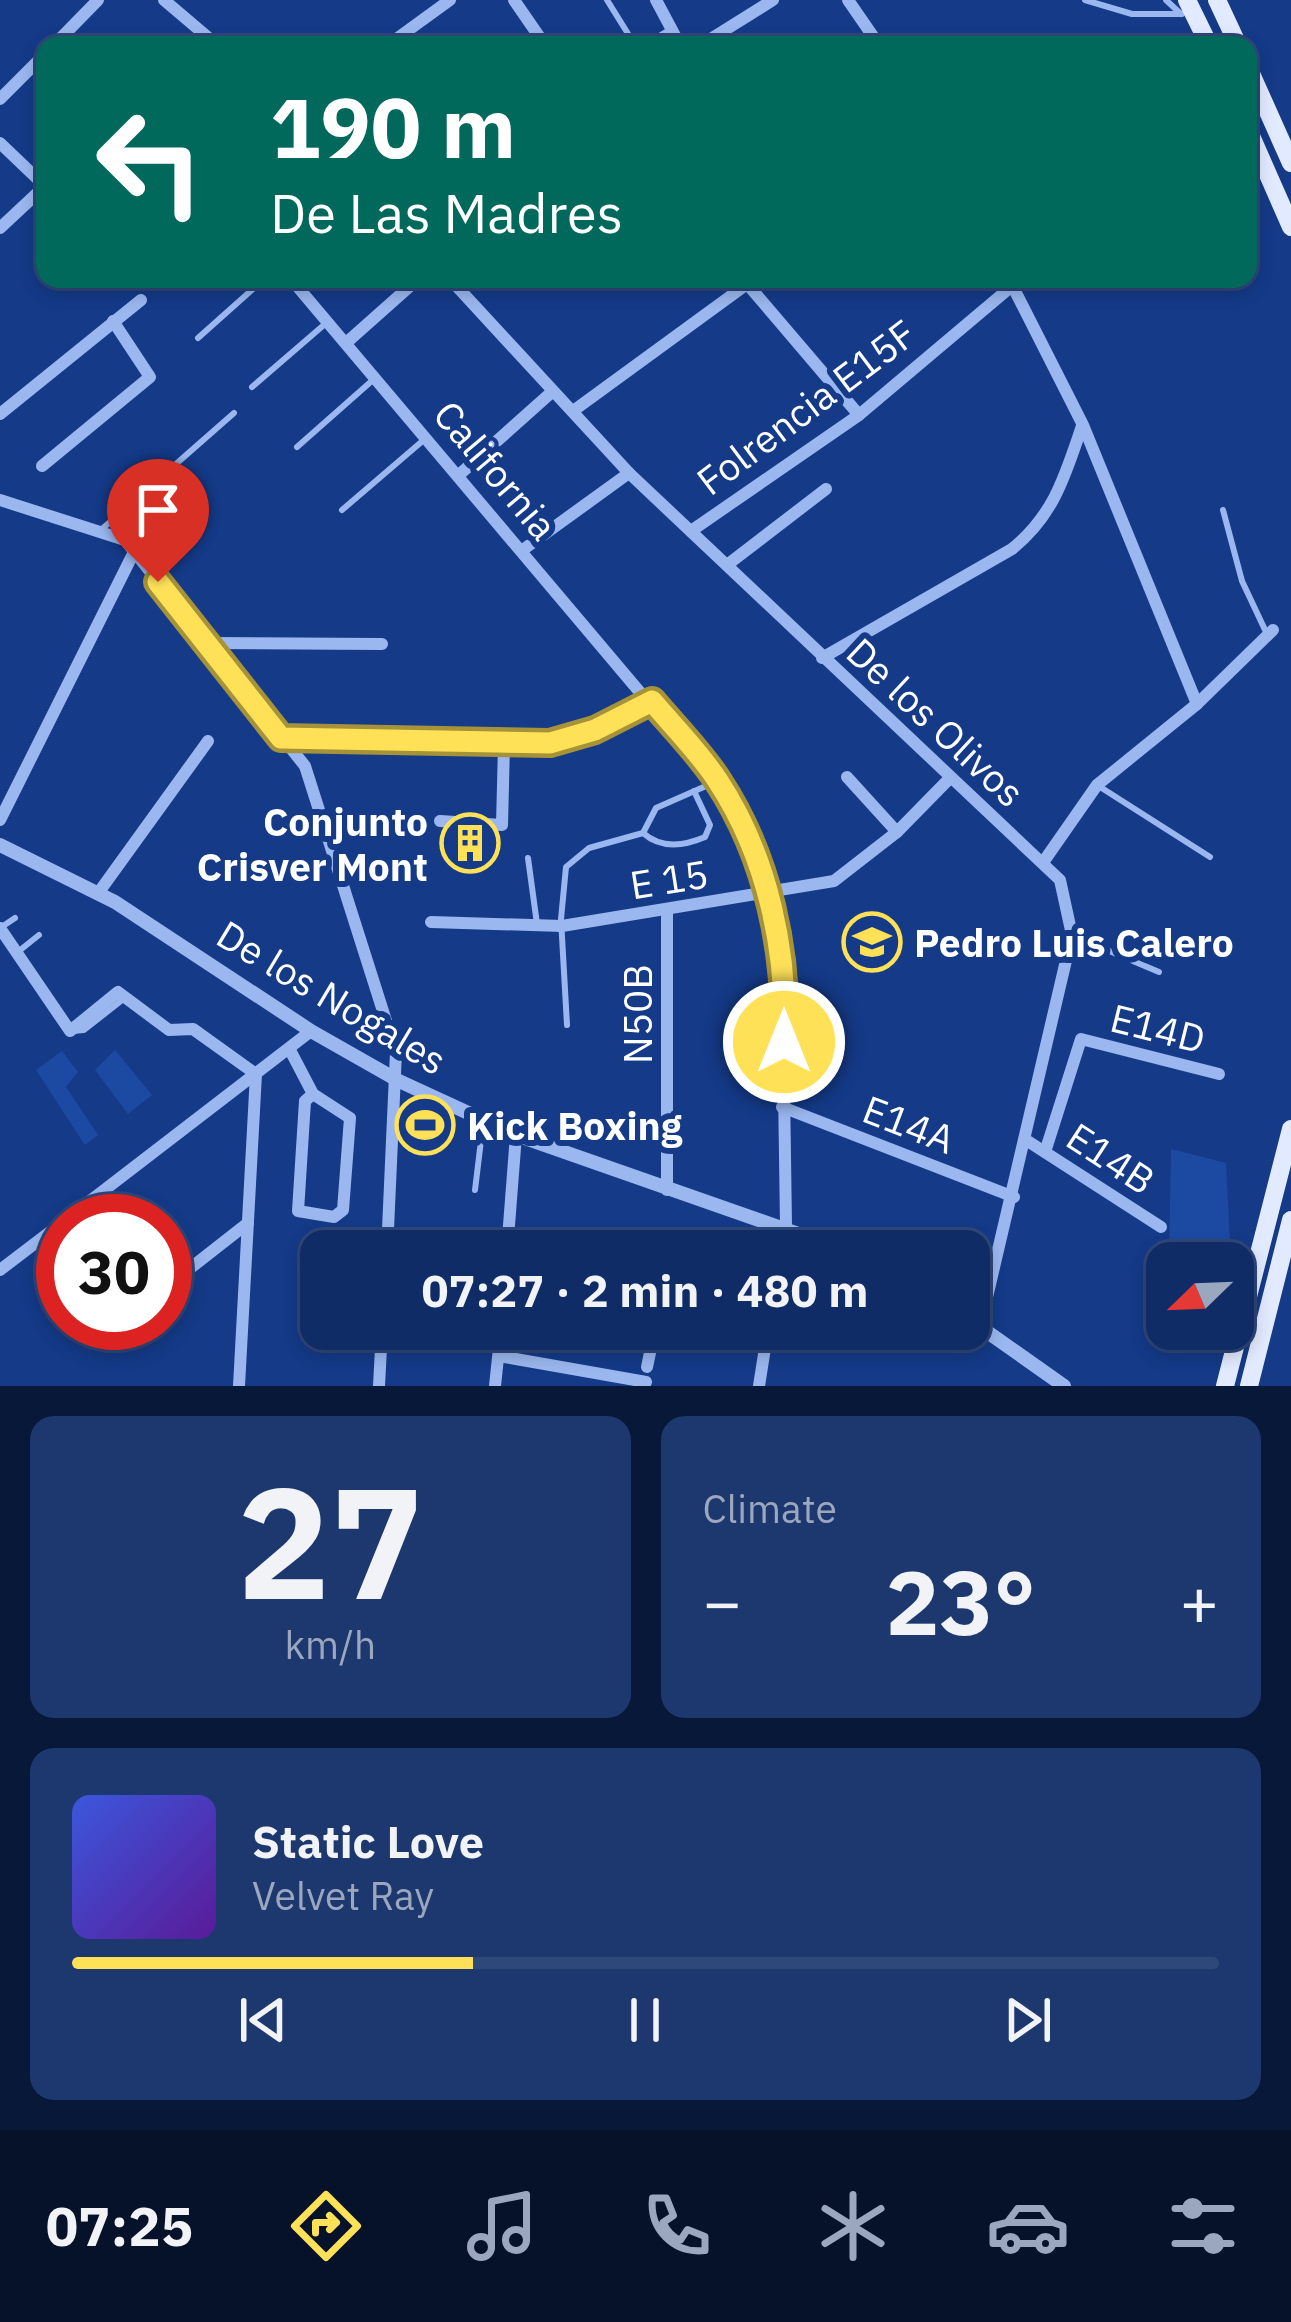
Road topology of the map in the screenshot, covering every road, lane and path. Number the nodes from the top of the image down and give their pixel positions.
1 (98, 0) edge
2 (164, 0) edge
3 (450, 0) edge
4 (514, 0) edge
5 (607, 0) edge
6 (656, 0) edge
7 (773, 0) edge
8 (848, 0) edge
9 (1085, 0) edge
10 (1166, 0) edge
11 (1216, 0) edge
12 (1185, 7) edge
13 (671, 29) junction
14 (66, 36) edge
15 (206, 36) edge
16 (400, 36) edge
17 (539, 36) edge
18 (629, 36) edge
19 (659, 36) edge
20 (675, 36) edge
21 (720, 36) edge
22 (873, 36) edge
23 (1204, 36) edge
24 (1234, 36) edge
25 (36, 63) edge
26 (1257, 87) edge
27 (0, 99) edge
28 (0, 143) edge
29 (1257, 150) edge
30 (1291, 163) edge
31 (36, 177) edge
32 (36, 194) edge
33 (1291, 227) edge
34 (0, 228) edge
35 (254, 288) edge
36 (299, 288) edge
37 (408, 288) edge
38 (458, 288) edge
39 (739, 288) edge
40 (754, 288) edge
41 (1003, 288) edge
42 (1013, 288) edge
43 (141, 300) dead end
44 (113, 321) junction
45 (328, 321) junction
46 (198, 338) dead end
47 (346, 343) junction
48 (377, 377) junction
49 (252, 387) dead end
50 (554, 391) junction
51 (573, 411) junction
52 (234, 412) dead end
53 (0, 414) edge
54 (860, 415) junction
55 (1083, 425) junction
56 (428, 436) junction
57 (297, 447) dead end
58 (42, 466) dead end
59 (629, 472) junction
60 (460, 474) junction
61 (826, 490) dead end
62 (0, 500) edge
63 (342, 510) dead end
64 (1223, 510) dead end
65 (102, 529) junction
66 (692, 531) junction
67 (524, 549) junction
68 (134, 552) junction
69 (727, 565) junction
70 (1270, 632) joint
71 (206, 643) junction
72 (382, 644) dead end
73 (822, 658) junction
74 (652, 701) junction
75 (1197, 704) junction
76 (281, 738) junction
77 (208, 741) dead end
78 (504, 746) junction
79 (848, 777) dead end
80 (949, 779) junction
81 (718, 781) junction
82 (1097, 785) junction
83 (694, 791) junction
84 (0, 820) edge
85 (440, 821) dead end
86 (897, 832) junction
87 (643, 833) junction
88 (0, 844) edge
89 (1210, 857) dead end
90 (528, 858) dead end
91 (1044, 860) junction
92 (99, 892) junction
93 (767, 894) junction
94 (668, 910) junction
95 (15, 918) dead end
96 (430, 922) dead end
97 (562, 926) junction
98 (538, 927) junction
99 (0, 928) edge
100 (1072, 934) junction
101 (39, 935) dead end
102 (16, 954) junction
103 (1160, 972) dead end
104 (567, 1025) dead end
105 (311, 1031) junction
106 (290, 1049) junction
107 (256, 1074) junction
108 (1219, 1074) dead end
109 (398, 1081) junction
110 (313, 1094) junction
111 (782, 1107) junction
112 (483, 1120) junction
113 (1291, 1129) edge
114 (516, 1135) junction
115 (1026, 1140) junction
116 (1046, 1149) junction
117 (475, 1190) dead end
118 (667, 1190) junction
119 (98, 1194) edge
120 (1014, 1197) junction
121 (1291, 1220) edge
122 (248, 1223) junction
123 (786, 1225) junction
124 (1161, 1227) dead end
125 (388, 1230) edge
126 (508, 1230) edge
127 (785, 1230) edge
128 (798, 1230) edge
129 (36, 1242) edge
130 (192, 1267) edge
131 (0, 1270) edge
132 (990, 1273) edge
133 (990, 1336) edge
134 (381, 1350) edge
135 (499, 1350) edge
136 (651, 1350) edge
137 (765, 1350) edge
138 (499, 1356) junction
139 (1044, 1381) edge
140 (1227, 1382) edge
141 (1250, 1382) edge
142 (239, 1386) edge
143 (379, 1386) edge
144 (496, 1386) edge
145 (759, 1386) edge
146 (1064, 1386) edge

1 - 14 street
2 - 15 street
3 - 16 street
4 - 17 street
5 - 18 lane
6 - 13 street
7 - 21 street
8 - 22 street
9 - 12 lane
10 - 12 lane
11 - 24 main road
12 - 23 main road
13 - 19 lane
13 - 20 street
25 - 27 street
26 - 30 main road
28 - 31 street
29 - 33 main road
32 - 34 street
35 - 46 lane
36 - 45 street, California
37 - 47 street
38 - 50 street, De los Olivos
39 - 51 street
40 - 54 street
41 - 54 street, Folrencia E15F
42 - 55 street
43 - 44 street
44 - 53 street
44 - 58 street
45 - 47 street, California
45 - 49 lane
47 - 48 street, California
48 - 56 street, California
48 - 57 lane
50 - 51 street, De los Olivos
50 - 60 street
51 - 59 street, De los Olivos
52 - 65 lane
54 - 66 street, Folrencia E15F
55 - 73 street
55 - 75 street
56 - 60 street, California
56 - 63 lane
59 - 66 street, De los Olivos
59 - 67 street
60 - 67 street, California
61 - 69 street
62 - 65 street
64 - 70 lane
65 - 68 street
66 - 69 street, De los Olivos
67 - 74 street, California
68 - 71 street
68 - 84 street
69 - 73 street, De los Olivos
70 - 75 street
71 - 72 street
71 - 76 street
73 - 80 street, De los Olivos
74 - 78 street
74 - 81 street, California
75 - 82 street
76 - 78 street
76 - 109 street
77 - 92 street
78 - 85 street
79 - 86 street
80 - 86 street, E 15
80 - 91 street, De los Olivos
81 - 83 lane
81 - 93 street, California
82 - 89 lane
82 - 91 street
83 - 87 lane
83 - 87 lane
86 - 93 street, E 15
87 - 97 lane
88 - 92 street, De los Nogales
90 - 98 lane
91 - 100 street, De los Olivos
92 - 105 street, De los Nogales
93 - 94 street, E 15
93 - 111 street, California
94 - 97 street, E 15
94 - 118 street, N50B
95 - 99 lane
96 - 98 street, E 15
97 - 98 street, E 15
97 - 104 lane
99 - 102 street
100 - 103 lane
100 - 115 street, De los Olivos
101 - 102 lane
102 - 107 street
105 - 106 street
105 - 109 street, De los Nogales
106 - 107 street
106 - 110 street
107 - 119 street
107 - 122 street
108 - 116 street, E14D
109 - 112 street, De los Nogales
109 - 125 street
110 - 110 street
111 - 120 street, E14A
111 - 123 street, California
112 - 114 street, De los Nogales
112 - 117 lane
113 - 140 main road
114 - 118 street, De los Nogales
114 - 126 street
115 - 116 street, E14B
115 - 120 street, De los Olivos
116 - 124 street, E14B
118 - 123 street, De los Nogales
120 - 132 street, De los Olivos
121 - 141 main road
122 - 130 street
122 - 142 street
123 - 127 street, California
123 - 128 street, De los Nogales
129 - 131 street
133 - 139 street
134 - 143 street
135 - 138 street
136 - 138 street
137 - 145 street
138 - 144 street
139 - 146 street

